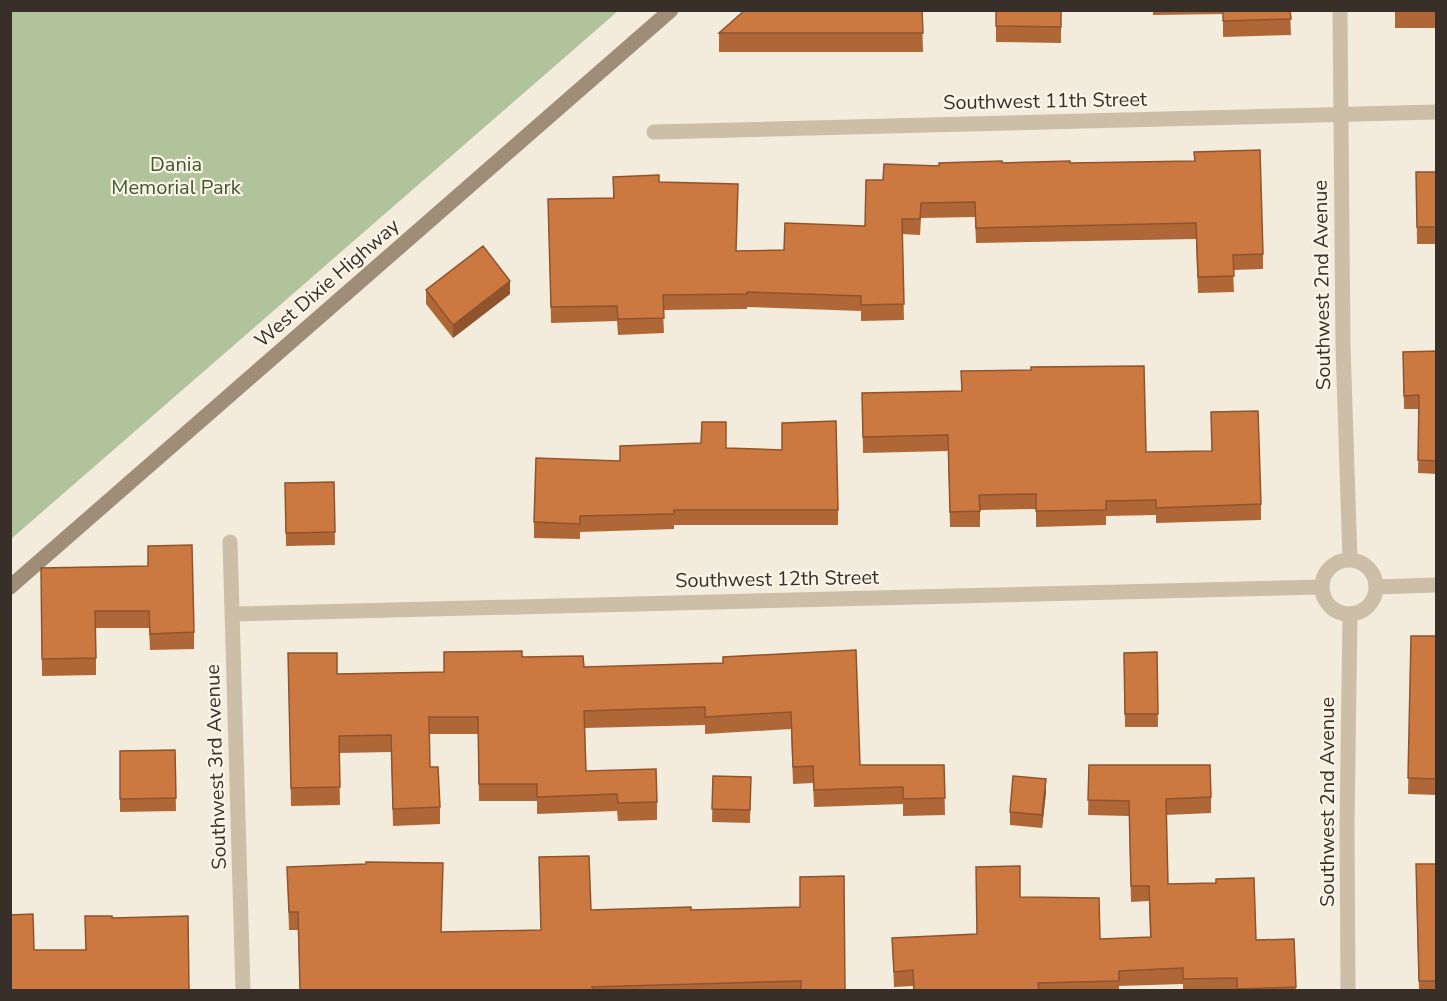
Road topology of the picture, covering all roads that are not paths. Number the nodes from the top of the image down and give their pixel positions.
1 (671, 10) edge
2 (1340, 10) edge
3 (1437, 112) edge
4 (1341, 115) junction
5 (654, 132) dead end
6 (230, 542) dead end
7 (1350, 560) junction
8 (1437, 585) edge
9 (10, 587) edge
10 (1322, 587) junction
11 (1376, 587) junction
12 (232, 614) junction
13 (1350, 614) junction
14 (243, 990) edge
15 (1348, 990) edge

1 - 9 main road, West Dixie Highway
2 - 4 street, Southwest 2nd Avenue
3 - 4 street, Southwest 11th Street
4 - 5 street, Southwest 11th Street
4 - 7 street, Southwest 2nd Avenue
6 - 12 street, Southwest 3rd Avenue
7 - 10 street
7 - 11 street
8 - 11 street
10 - 12 street, Southwest 12th Street
10 - 13 street
11 - 13 street
12 - 14 street, Southwest 3rd Avenue
13 - 15 street, Southwest 2nd Avenue

